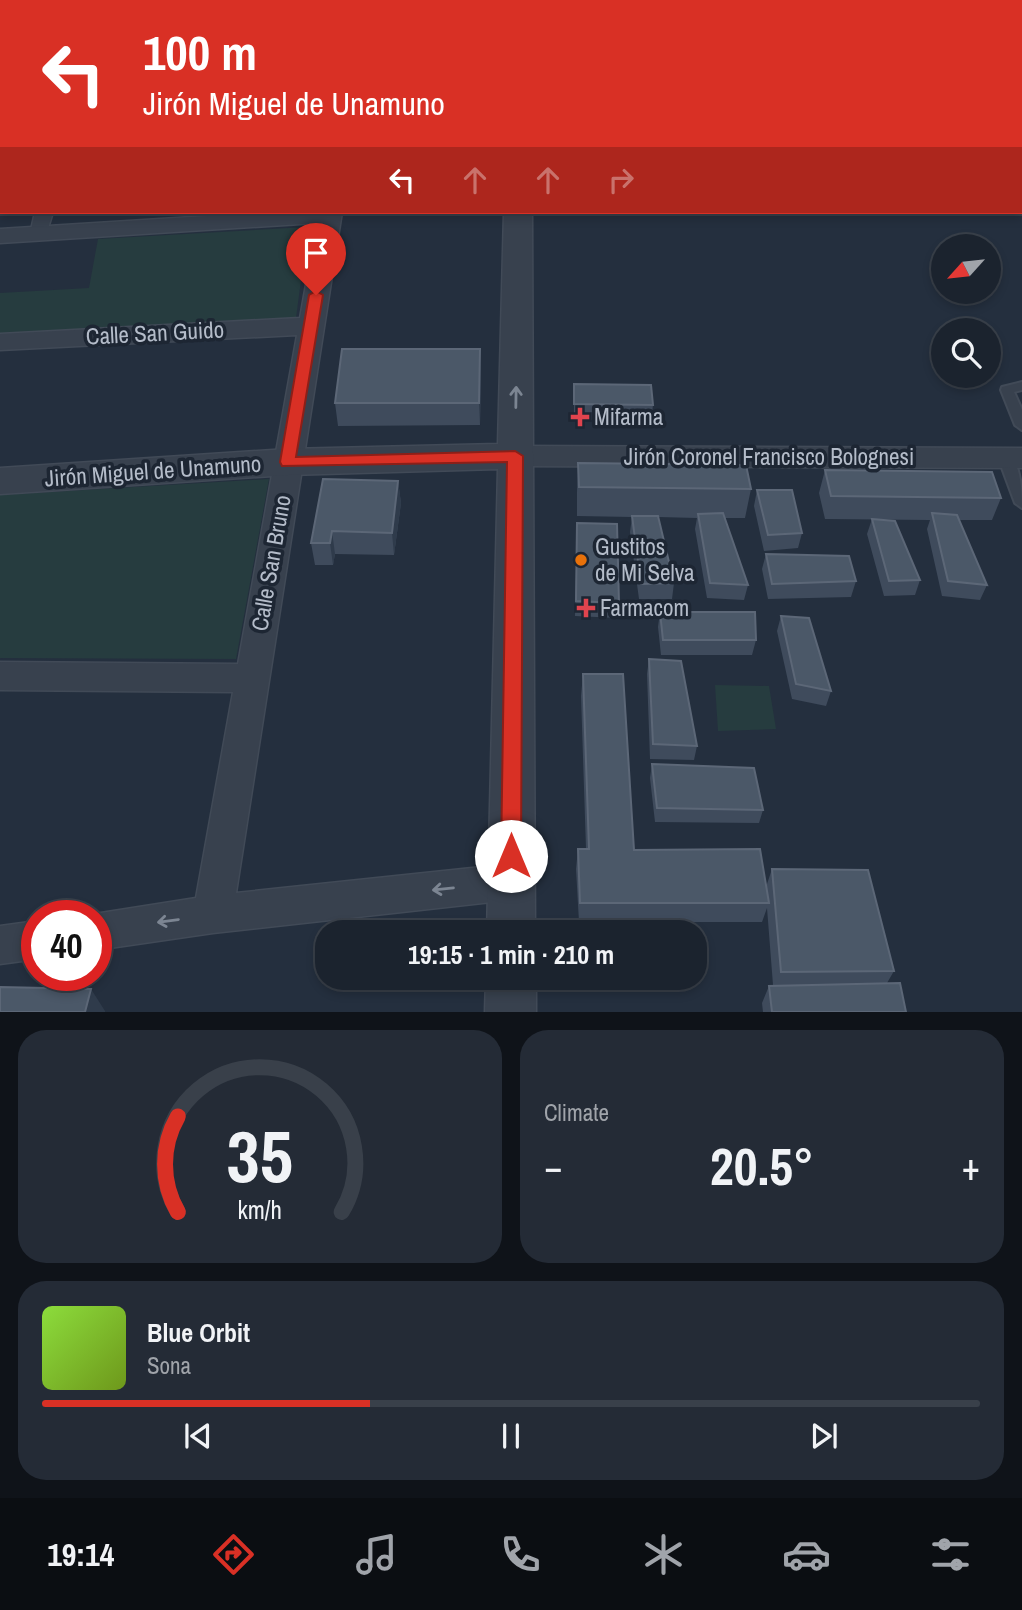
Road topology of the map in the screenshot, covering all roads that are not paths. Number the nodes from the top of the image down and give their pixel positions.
1 (301, 214) edge
2 (330, 214) edge
3 (518, 214) edge
4 (41, 223) edge
5 (0, 236) edge
6 (311, 326) junction
7 (0, 342) edge
8 (1022, 386) edge
9 (1022, 425) edge
10 (515, 456) junction
11 (1014, 457) edge
12 (288, 462) junction
13 (0, 481) edge
14 (1022, 503) edge
15 (0, 676) edge
16 (251, 678) junction
17 (511, 882) junction
18 (213, 914) junction
19 (511, 920) edge
20 (112, 929) edge
21 (21, 942) edge
22 (0, 945) edge
23 (510, 990) edge
24 (510, 1012) edge

1 - 4 street
2 - 6 street, Calle San Bruno
10 -> 3 street
4 - 5 street
6 - 7 street, Calle San Guido
6 - 12 street, Calle San Bruno
8 - 9 lane
10 - 11 street, Jirón Coronel Francisco Bolognesi
10 - 12 street, Jirón Miguel de Unamuno
10 - 17 street
11 - 14 lane
12 - 13 street, Jirón Miguel de Unamuno
12 - 16 street, Calle San Bruno
15 - 16 street
16 - 18 street, Calle San Bruno
17 -> 18 street
17 - 19 street
18 -> 20 street
21 - 22 street
23 - 24 street

